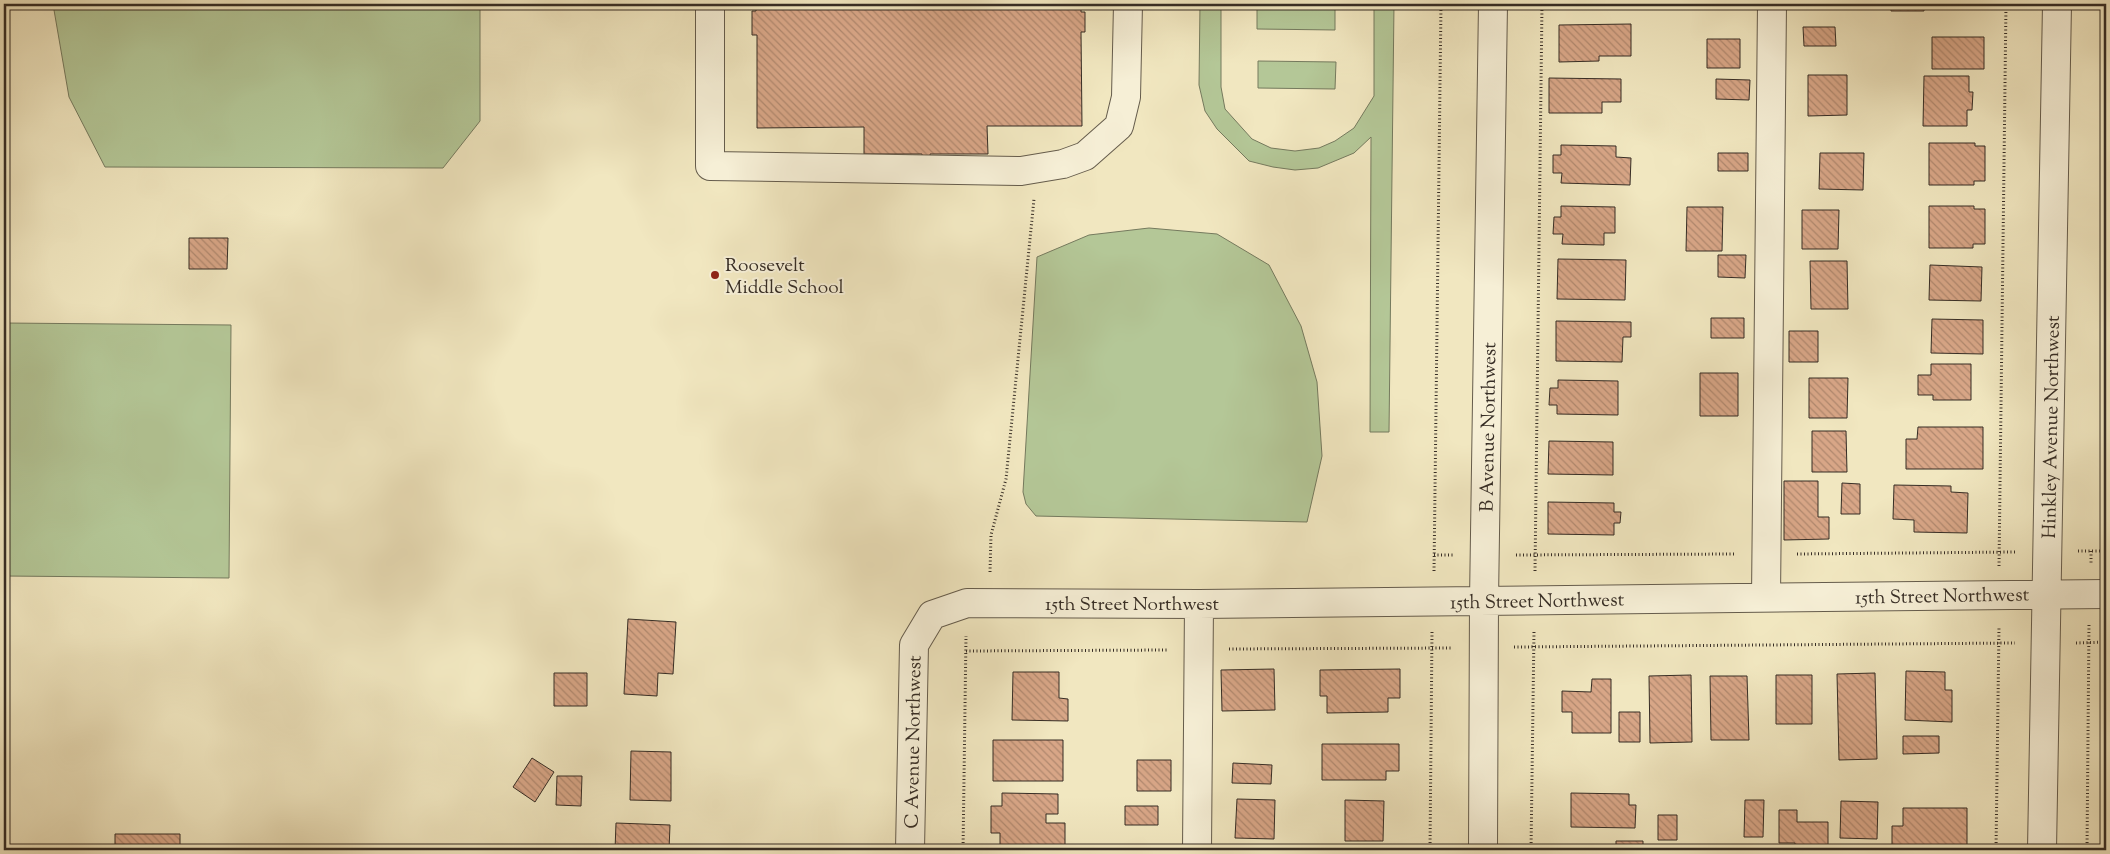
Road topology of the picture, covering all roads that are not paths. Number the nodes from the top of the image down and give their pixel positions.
1 (710, 4) edge
2 (1128, 4) edge
3 (1493, 4) edge
4 (1772, 4) edge
5 (2057, 4) edge
6 (2047, 594) junction
7 (2106, 594) edge
8 (1766, 597) junction
9 (1484, 600) junction
10 (1199, 604) junction
11 (967, 616) joint
12 (910, 850) edge
13 (1197, 850) edge
14 (1483, 850) edge
15 (2042, 850) edge

1 - 2 street
3 - 9 street, B Avenue Northwest
4 - 8 street
5 - 6 street, Hinkley Avenue Northwest
6 - 7 street, 15th Street Northwest
6 - 8 street, 15th Street Northwest
6 - 15 street, Hinkley Avenue Northwest
8 - 9 street, 15th Street Northwest
9 - 10 street, 15th Street Northwest
9 - 14 street, B Avenue Northwest
10 - 11 street, 15th Street Northwest
10 - 13 street
11 - 12 street, C Avenue Northwest

